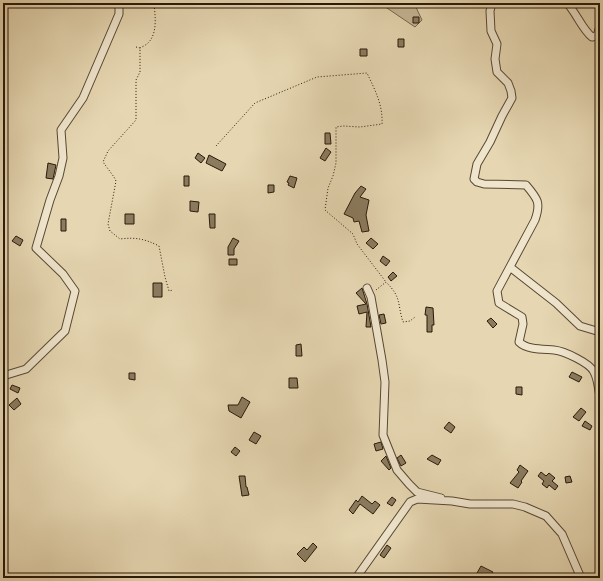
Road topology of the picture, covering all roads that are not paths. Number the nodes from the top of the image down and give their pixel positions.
1 (119, 3) edge
2 (492, 3) edge
3 (567, 3) edge
4 (598, 3) edge
5 (600, 17) edge
6 (600, 26) edge
7 (510, 267) junction
8 (368, 291) road end
9 (600, 332) edge
10 (3, 376) edge
11 (600, 396) edge
12 (452, 501) junction
13 (356, 578) edge
14 (580, 578) edge

1 - 10 street
2 - 7 street
3 - 6 street
4 - 5 street
7 - 9 street
7 - 11 street
8 - 12 street
12 - 13 street
12 - 14 street

